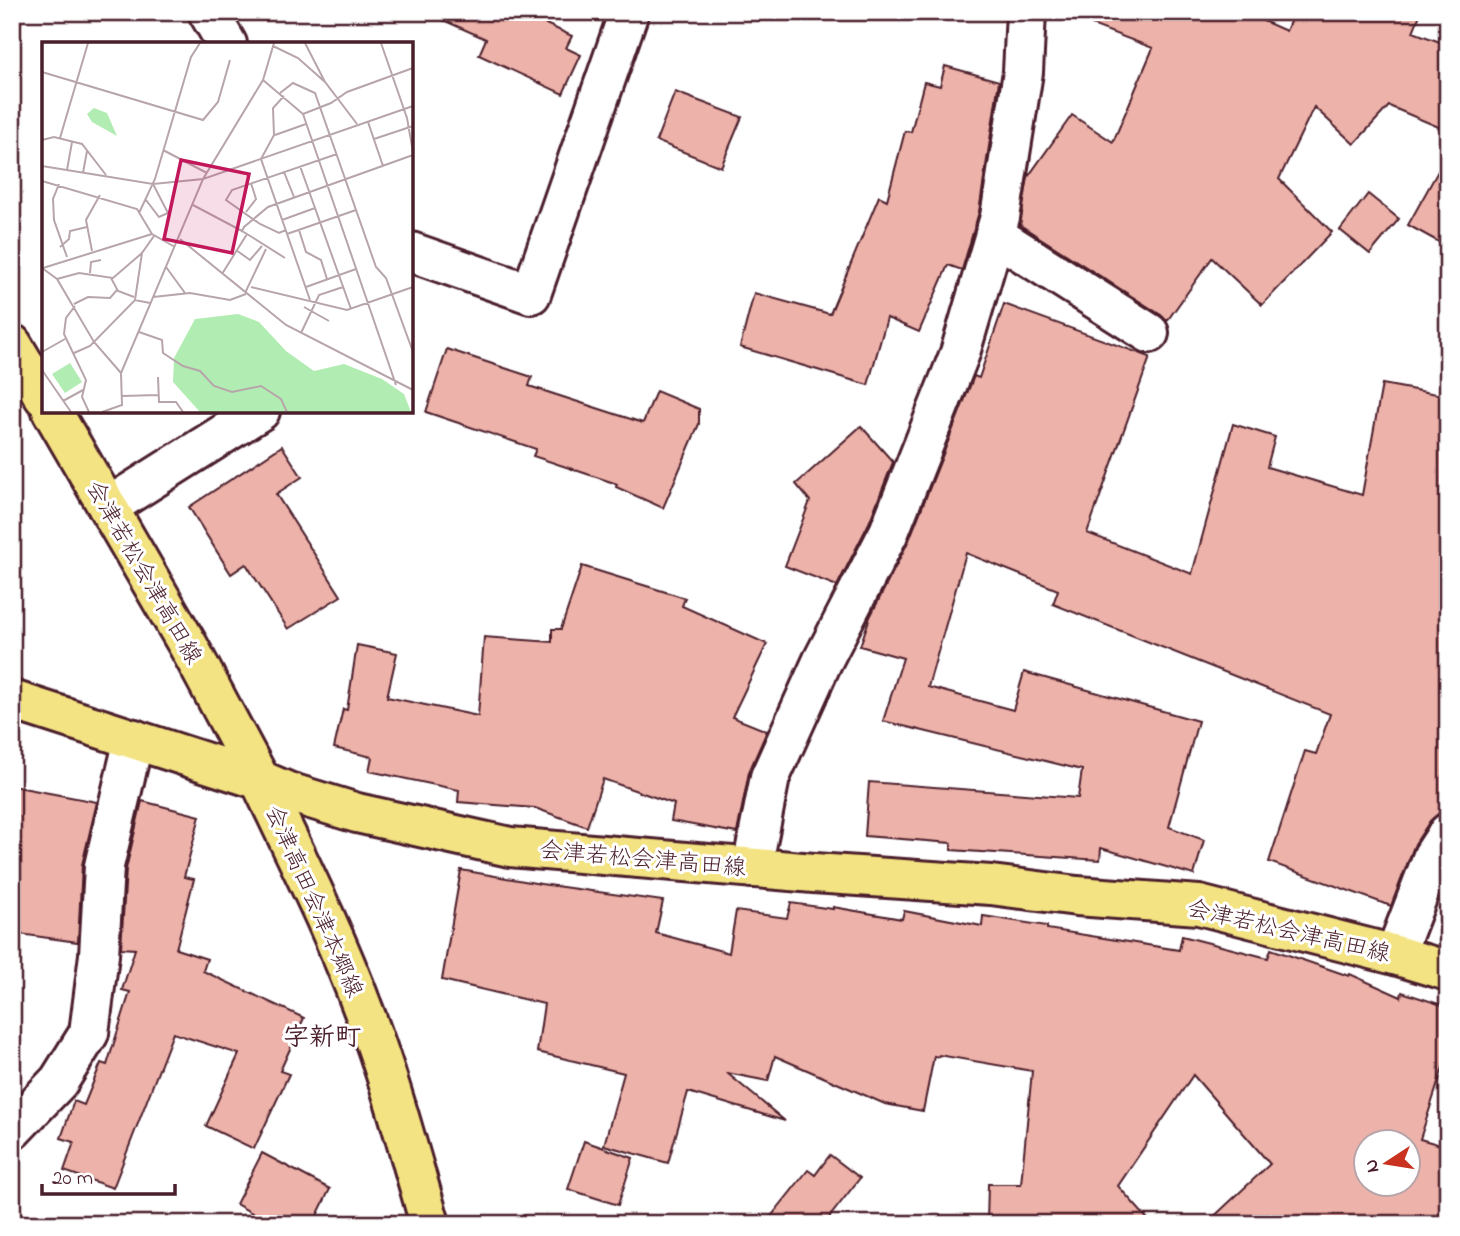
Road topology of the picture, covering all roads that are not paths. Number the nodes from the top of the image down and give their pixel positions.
1 (208, 12) edge
2 (629, 12) edge
3 (1026, 12) edge
4 (226, 42) edge
5 (995, 235) junction
6 (413, 253) edge
7 (1149, 333) dead end
8 (12, 344) edge
9 (42, 394) edge
10 (53, 413) edge
11 (257, 413) edge
12 (108, 507) junction
13 (12, 700) edge
14 (134, 739) junction
15 (260, 780) junction
16 (1448, 833) edge
17 (752, 868) junction
18 (1395, 955) junction
19 (1448, 971) edge
20 (12, 1130) edge
21 (430, 1224) edge

1 - 4 street
2 - 6 street
3 - 5 street
5 - 7 street
5 - 17 street
8 - 9 main road
10 - 12 main road, 会津若松会津高田線
11 - 12 street
12 - 15 main road, 会津若松会津高田線
13 - 14 main road
14 - 15 main road
14 - 20 street
15 - 17 main road, 会津若松会津高田線
15 - 21 main road, 会津高田会津本郷線
16 - 18 street
17 - 18 main road, 会津若松会津高田線
18 - 19 main road, 会津若松会津高田線

